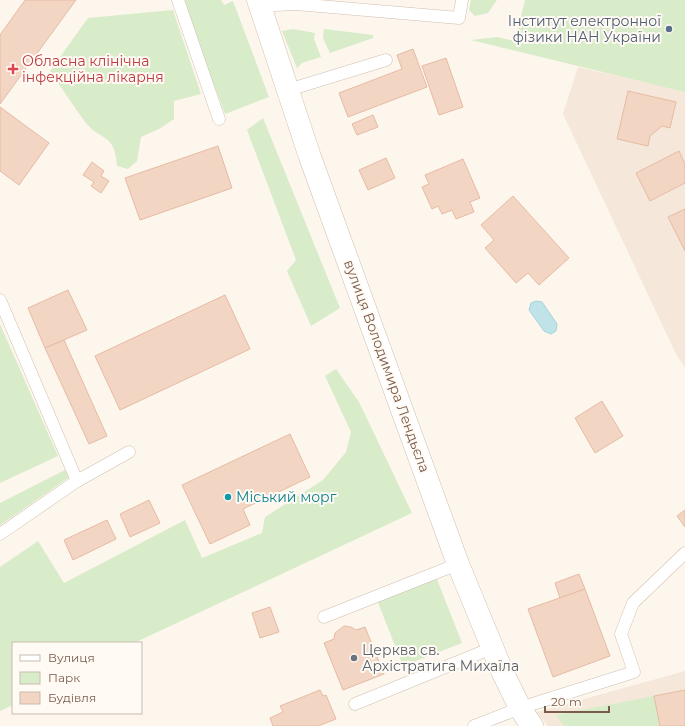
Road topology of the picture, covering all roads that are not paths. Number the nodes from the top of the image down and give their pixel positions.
1 (178, 0) edge
2 (462, 0) edge
3 (259, 5) edge
4 (386, 60) dead end
5 (288, 90) junction
6 (219, 119) dead end
7 (0, 300) edge
8 (129, 452) dead end
9 (76, 481) junction
10 (0, 534) edge
11 (685, 553) edge
12 (458, 564) junction
13 (324, 617) dead end
14 (492, 648) junction
15 (355, 704) dead end
16 (520, 708) junction
17 (474, 726) edge
18 (532, 726) edge

1 - 6 lane
2 - 3 lane
3 - 5 street, вулиця Володимира Лендьєла
4 - 5 lane
5 - 12 street, вулиця Володимира Лендьєла
7 - 9 lane
8 - 9 lane
9 - 10 lane
11 - 16 lane
12 - 13 lane
12 - 14 street, вулиця Володимира Лендьєла
14 - 15 lane
14 - 16 street, вулиця Володимира Лендьєла
16 - 17 lane
16 - 18 street, вулиця Володимира Лендьєла

